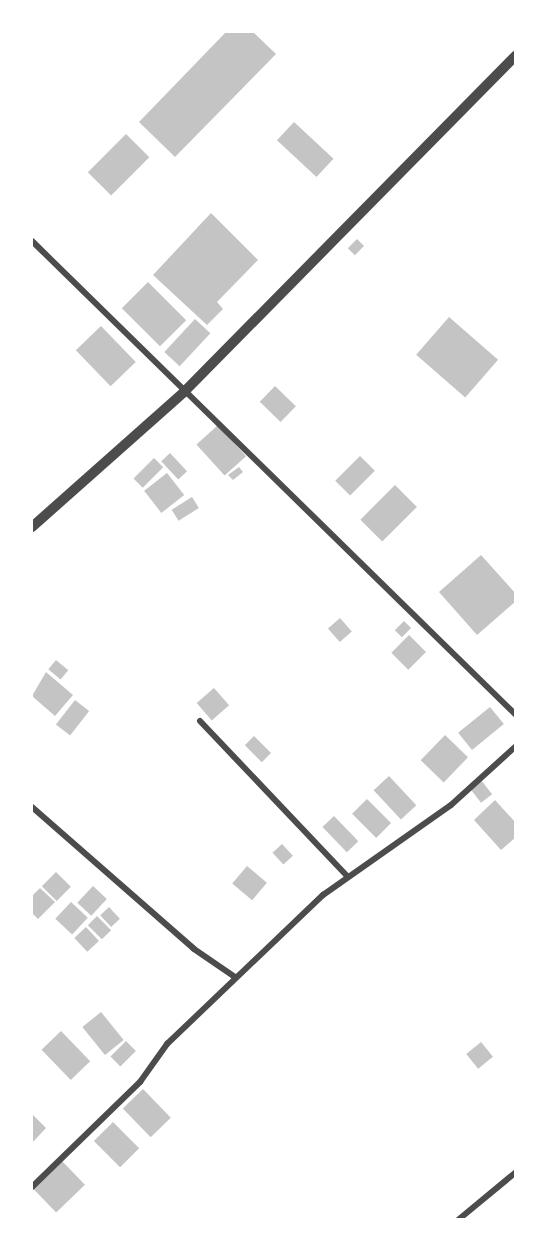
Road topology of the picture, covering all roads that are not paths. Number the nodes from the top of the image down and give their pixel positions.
1 (516, 55) edge
2 (32, 241) edge
3 (184, 392) junction
4 (32, 527) edge
5 (516, 715) edge
6 (200, 721) dead end
7 (516, 746) edge
8 (32, 807) edge
9 (347, 876) junction
10 (235, 977) junction
11 (516, 1172) edge
12 (32, 1187) edge
13 (458, 1220) edge

1 - 3 street
2 - 3 street
3 - 4 street
3 - 5 street
6 - 9 street
7 - 9 street
8 - 10 street
9 - 10 street
10 - 12 street
11 - 13 street

